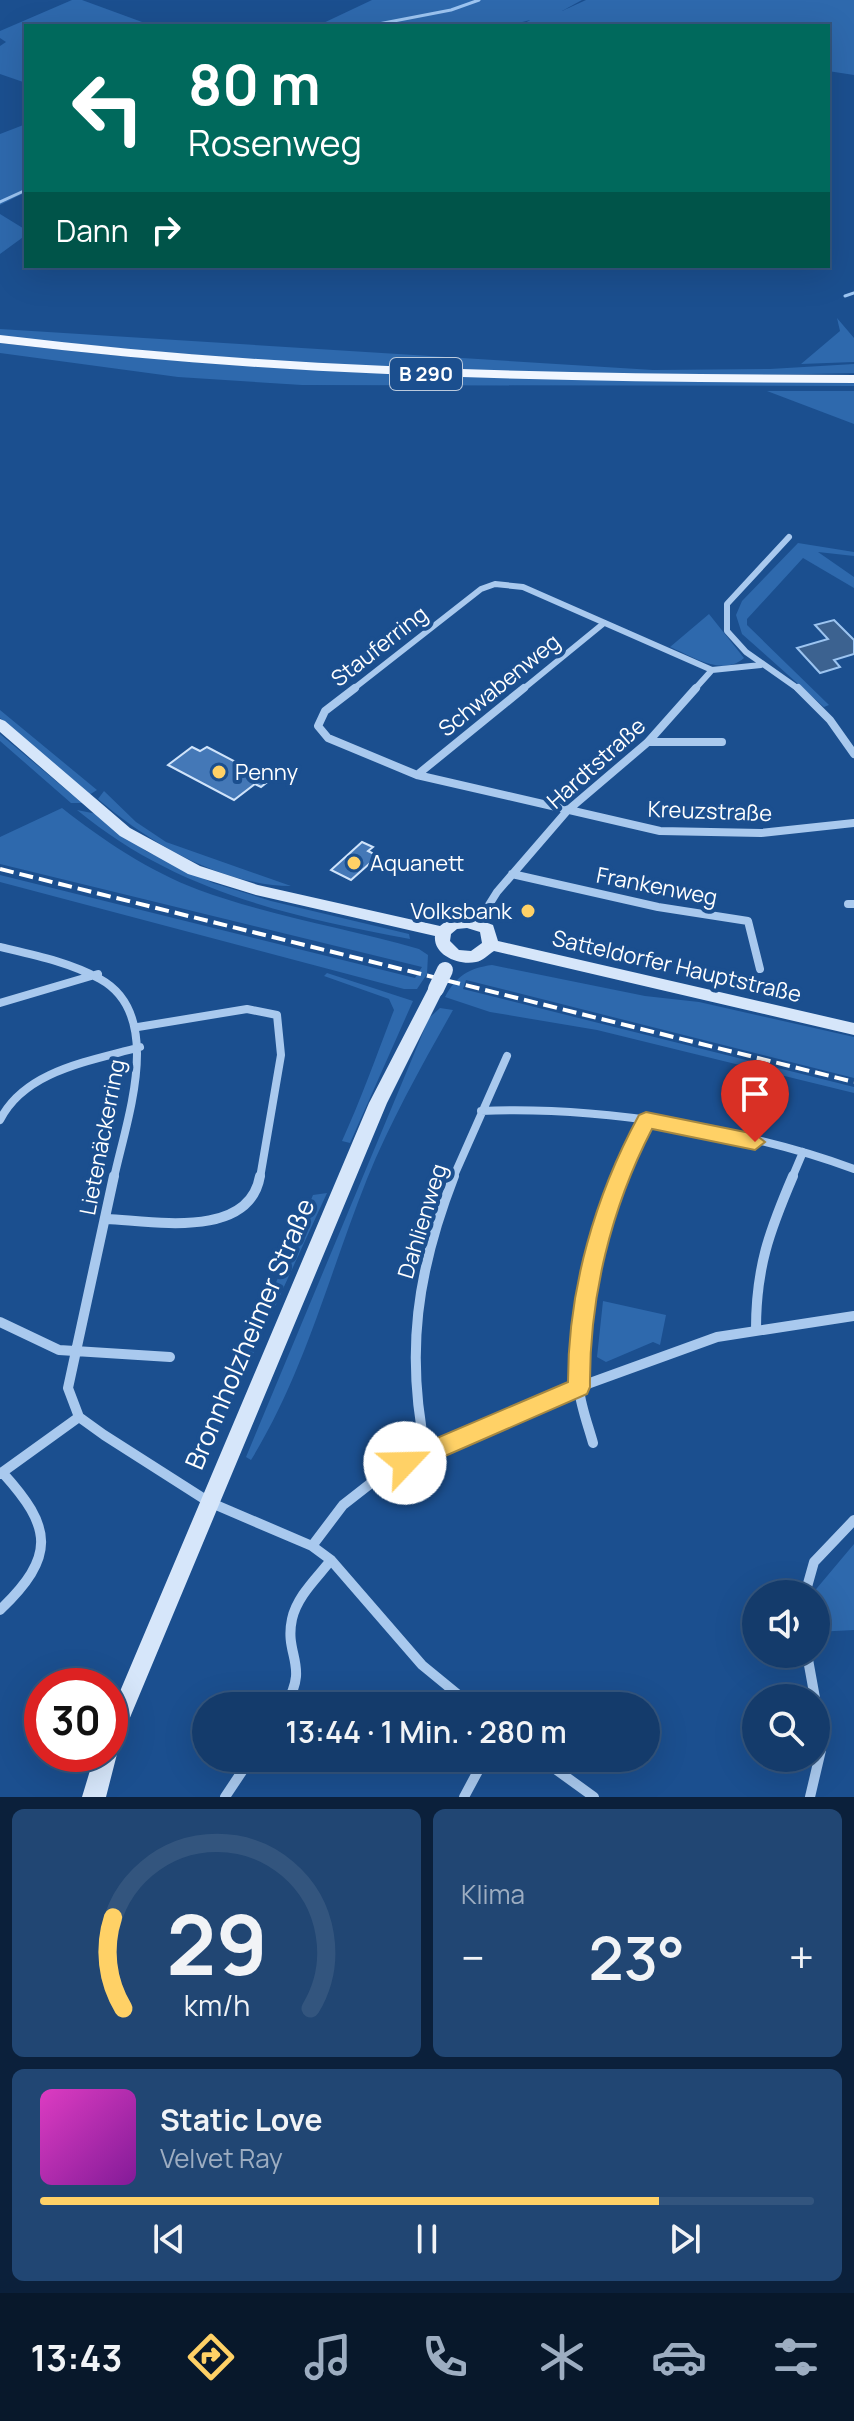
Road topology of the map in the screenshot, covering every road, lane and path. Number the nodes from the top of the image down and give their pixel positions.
1 (0, 339) edge
2 (854, 379) edge
3 (789, 537) dead end
4 (604, 623) junction
5 (761, 665) junction
6 (712, 670) junction
7 (0, 724) edge
8 (648, 742) junction
9 (722, 742) dead end
10 (854, 754) edge
11 (417, 775) junction
12 (567, 811) junction
13 (854, 823) edge
14 (512, 874) junction
15 (477, 924) junction
16 (443, 932) junction
17 (491, 945) junction
18 (0, 947) edge
19 (450, 962) junction
20 (760, 969) dead end
21 (98, 974) junction
22 (0, 1003) edge
23 (138, 1027) junction
24 (854, 1029) edge
25 (140, 1047) junction
26 (507, 1056) dead end
27 (481, 1111) junction
28 (0, 1120) edge
29 (646, 1120) junction
30 (803, 1152) junction
31 (854, 1169) edge
32 (107, 1219) junction
33 (854, 1316) edge
34 (0, 1322) edge
35 (756, 1329) junction
36 (75, 1352) junction
37 (170, 1357) dead end
38 (579, 1387) junction
39 (79, 1417) junction
40 (593, 1443) dead end
41 (426, 1453) junction
42 (1, 1473) edge
43 (209, 1502) junction
44 (854, 1520) edge
45 (312, 1546) junction
46 (331, 1560) junction
47 (804, 1580) edge
48 (0, 1610) edge
49 (295, 1692) edge
50 (455, 1692) edge
51 (128, 1698) edge
52 (101, 1772) edge
53 (242, 1772) edge
54 (477, 1772) edge
55 (559, 1772) edge
56 (819, 1772) edge
57 (94, 1797) edge
58 (225, 1797) edge
59 (464, 1797) edge
60 (594, 1797) edge
61 (810, 1797) edge

1 - 2 main road, B 290
3 - 5 street
4 - 6 street, Stauferring
4 - 11 street, Schwabenweg
4 - 11 street, Stauferring
5 - 6 street
5 - 10 street
6 - 8 street, Hardtstraße
7 - 16 street
8 - 9 street
8 - 12 street, Hardtstraße
11 - 12 street, Stauferring
12 - 13 street, Kreuzstraße
12 - 14 street, Hardtstraße
14 - 15 street, Hardtstraße
14 - 20 street, Frankenweg
15 - 16 street
15 - 17 street
16 - 19 street
17 - 19 street
17 - 24 street, Satteldorfer Hauptstraße
18 - 21 street, Lietenäckerring
19 - 43 street, Bronnholzheimer Straße, bridge
21 - 22 street
21 - 23 street, Lietenäckerring
23 - 25 street, Lietenäckerring
23 - 32 street
25 - 28 street
25 - 32 street, Lietenäckerring
26 - 27 street, Dahlienweg
27 - 29 street
27 - 41 street, Dahlienweg
29 - 30 street
29 - 38 street
30 - 31 street
30 - 35 street
32 - 36 street, Lietenäckerring
33 - 35 street
34 - 36 street
35 - 38 street
36 - 37 street
36 - 39 street, Lietenäckerring
38 - 40 street
38 - 41 street
39 - 42 street
39 - 43 street
41 - 45 street
42 - 48 street
43 - 45 street
43 - 51 street, Bronnholzheimer Straße
44 - 47 street
45 - 46 street
46 - 49 street
46 - 50 street
52 - 57 street
53 - 58 street
54 - 59 street
55 - 60 street
56 - 61 street

